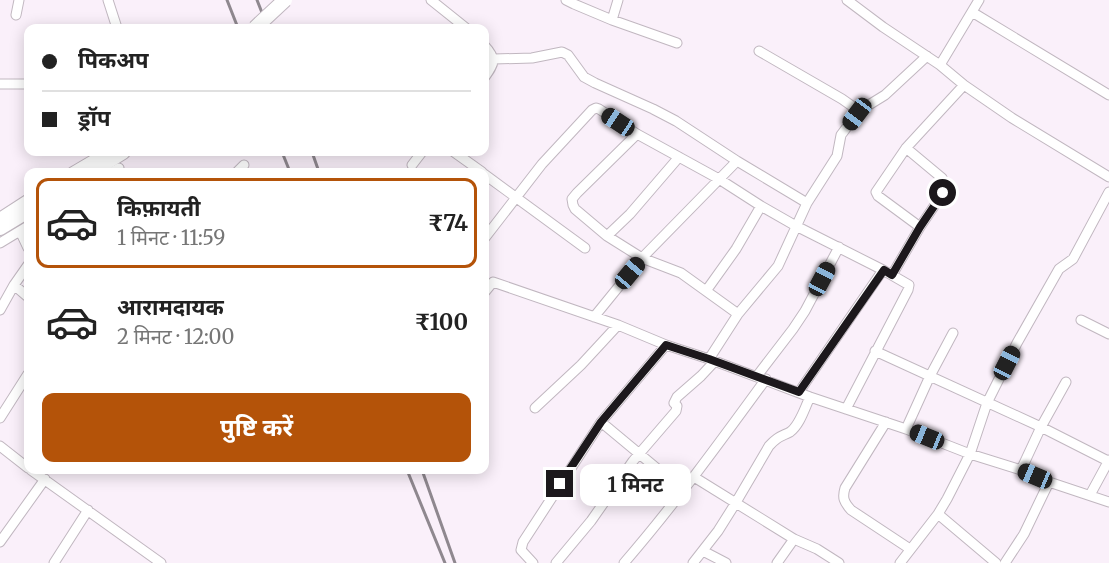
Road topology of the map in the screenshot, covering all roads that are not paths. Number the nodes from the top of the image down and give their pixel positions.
1 (20, 0) edge
2 (108, 0) edge
3 (285, 0) edge
4 (567, 0) edge
5 (618, 0) edge
6 (979, 0) edge
7 (434, 1) edge
8 (849, 1) edge
9 (972, 12) junction
10 (16, 15) dead end
11 (612, 20) junction
12 (116, 24) edge
13 (259, 24) edge
14 (461, 24) edge
15 (677, 43) dead end
16 (759, 51) dead end
17 (490, 56) edge
18 (927, 56) junction
19 (940, 65) junction
20 (489, 71) edge
21 (0, 84) edge
22 (24, 84) edge
23 (964, 85) junction
24 (1109, 95) edge
25 (859, 111) junction
26 (637, 134) junction
27 (906, 148) junction
28 (99, 156) edge
29 (117, 156) edge
30 (419, 156) edge
31 (460, 156) edge
32 (680, 157) junction
33 (737, 161) junction
34 (412, 165) dead end
35 (79, 168) edge
36 (97, 168) edge
37 (476, 168) edge
38 (489, 177) edge
39 (1109, 177) edge
40 (719, 179) junction
41 (1109, 192) edge
42 (517, 198) junction
43 (24, 202) edge
44 (807, 203) junction
45 (760, 206) junction
46 (24, 213) edge
47 (0, 217) edge
48 (796, 226) junction
49 (920, 227) junction
50 (0, 228) edge
51 (24, 228) edge
52 (20, 231) junction
53 (489, 233) edge
54 (607, 236) junction
55 (24, 240) edge
56 (0, 243) edge
57 (839, 247) junction
58 (585, 248) dead end
59 (642, 258) junction
60 (24, 271) edge
61 (888, 273) junction
62 (489, 280) edge
63 (14, 285) junction
64 (706, 291) junction
65 (24, 294) edge
66 (0, 310) edge
67 (738, 314) junction
68 (594, 317) junction
69 (1082, 320) dead end
70 (618, 325) junction
71 (953, 333) dead end
72 (1109, 334) edge
73 (666, 345) junction
74 (875, 351) junction
75 (712, 360) junction
76 (930, 376) junction
77 (761, 378) junction
78 (24, 380) edge
79 (1066, 382) dead end
80 (799, 392) junction
81 (810, 397) junction
82 (987, 403) junction
83 (535, 408) dead end
84 (846, 409) junction
85 (0, 417) edge
86 (601, 422) junction
87 (886, 422) junction
88 (1041, 427) junction
89 (906, 429) junction
90 (0, 446) edge
91 (972, 449) junction
92 (640, 453) junction
93 (1109, 461) edge
94 (24, 463) edge
95 (1021, 470) junction
96 (35, 474) edge
97 (39, 474) edge
98 (694, 477) junction
99 (1049, 482) junction
100 (684, 491) junction
101 (1090, 495) junction
102 (1109, 502) edge
103 (735, 504) junction
104 (88, 510) junction
105 (938, 514) junction
106 (794, 539) junction
107 (0, 542) edge
108 (910, 549) junction
109 (703, 551) junction
110 (54, 563) edge
111 (161, 563) edge
112 (533, 563) edge
113 (556, 563) edge
114 (624, 563) edge
115 (693, 563) edge
116 (726, 563) edge
117 (777, 563) edge
118 (839, 563) edge
119 (900, 563) edge
120 (996, 563) edge
121 (1005, 563) edge

1 - 10 street
2 - 12 street
3 - 13 main road, bridge
4 - 11 street
5 - 11 street
6 - 9 street
7 - 14 street
8 - 18 street
9 - 19 street
9 - 24 street
11 - 15 street
16 - 25 street
17 - 20 street
17 - 33 street
18 - 19 street
18 - 25 street
19 - 23 street
21 - 22 street
23 - 27 street
23 - 39 street
25 - 44 street
26 - 32 street
26 - 42 street
26 - 54 street
27 - 49 street
27 - 49 street
28 - 35 street
29 - 36 main road
30 - 34 street
31 - 37 street
32 - 40 street
32 - 54 street
33 - 40 street
33 - 44 street
38 - 42 street
40 - 45 street
40 - 59 street
41 - 82 street
42 - 53 street
42 - 58 street
43 - 47 street
44 - 48 street
45 - 48 street
45 - 64 street
46 - 50 main road
48 - 57 street
48 - 67 street
49 - 61 street
51 - 52 street
52 - 55 street
52 - 56 street
54 - 59 street
57 - 61 street
57 - 77 street
59 - 64 street
59 - 68 street
60 - 63 street
61 - 74 street
61 - 80 street
62 - 68 street
63 - 65 street
63 - 66 street
64 - 67 street
67 - 75 street
68 - 70 street
69 - 72 street
70 - 73 street
70 - 83 street
71 - 76 street
73 - 75 street
73 - 86 street
74 - 76 street
74 - 84 street
75 - 77 street
75 - 92 street
76 - 82 street
76 - 89 street
77 - 80 street
77 - 98 street
78 - 85 street
79 - 88 street
80 - 81 street
81 - 84 street
81 - 103 street
82 - 88 street
82 - 91 street
84 - 87 street
86 - 92 street
86 - 112 street
87 - 89 street
87 - 108 street
88 - 93 street
88 - 95 street
89 - 91 street
90 - 94 street
91 - 95 street
91 - 105 street
92 - 100 street
92 - 113 street
93 - 101 street
95 - 99 street
96 - 107 street
97 - 104 street
98 - 100 street
98 - 103 street
99 - 101 street
99 - 121 street
100 - 114 street
101 - 102 street
103 - 106 street
103 - 109 street
104 - 110 street
104 - 111 street
105 - 108 street
105 - 120 street
106 - 117 street
106 - 118 street
108 - 119 street
109 - 115 street
109 - 116 street

